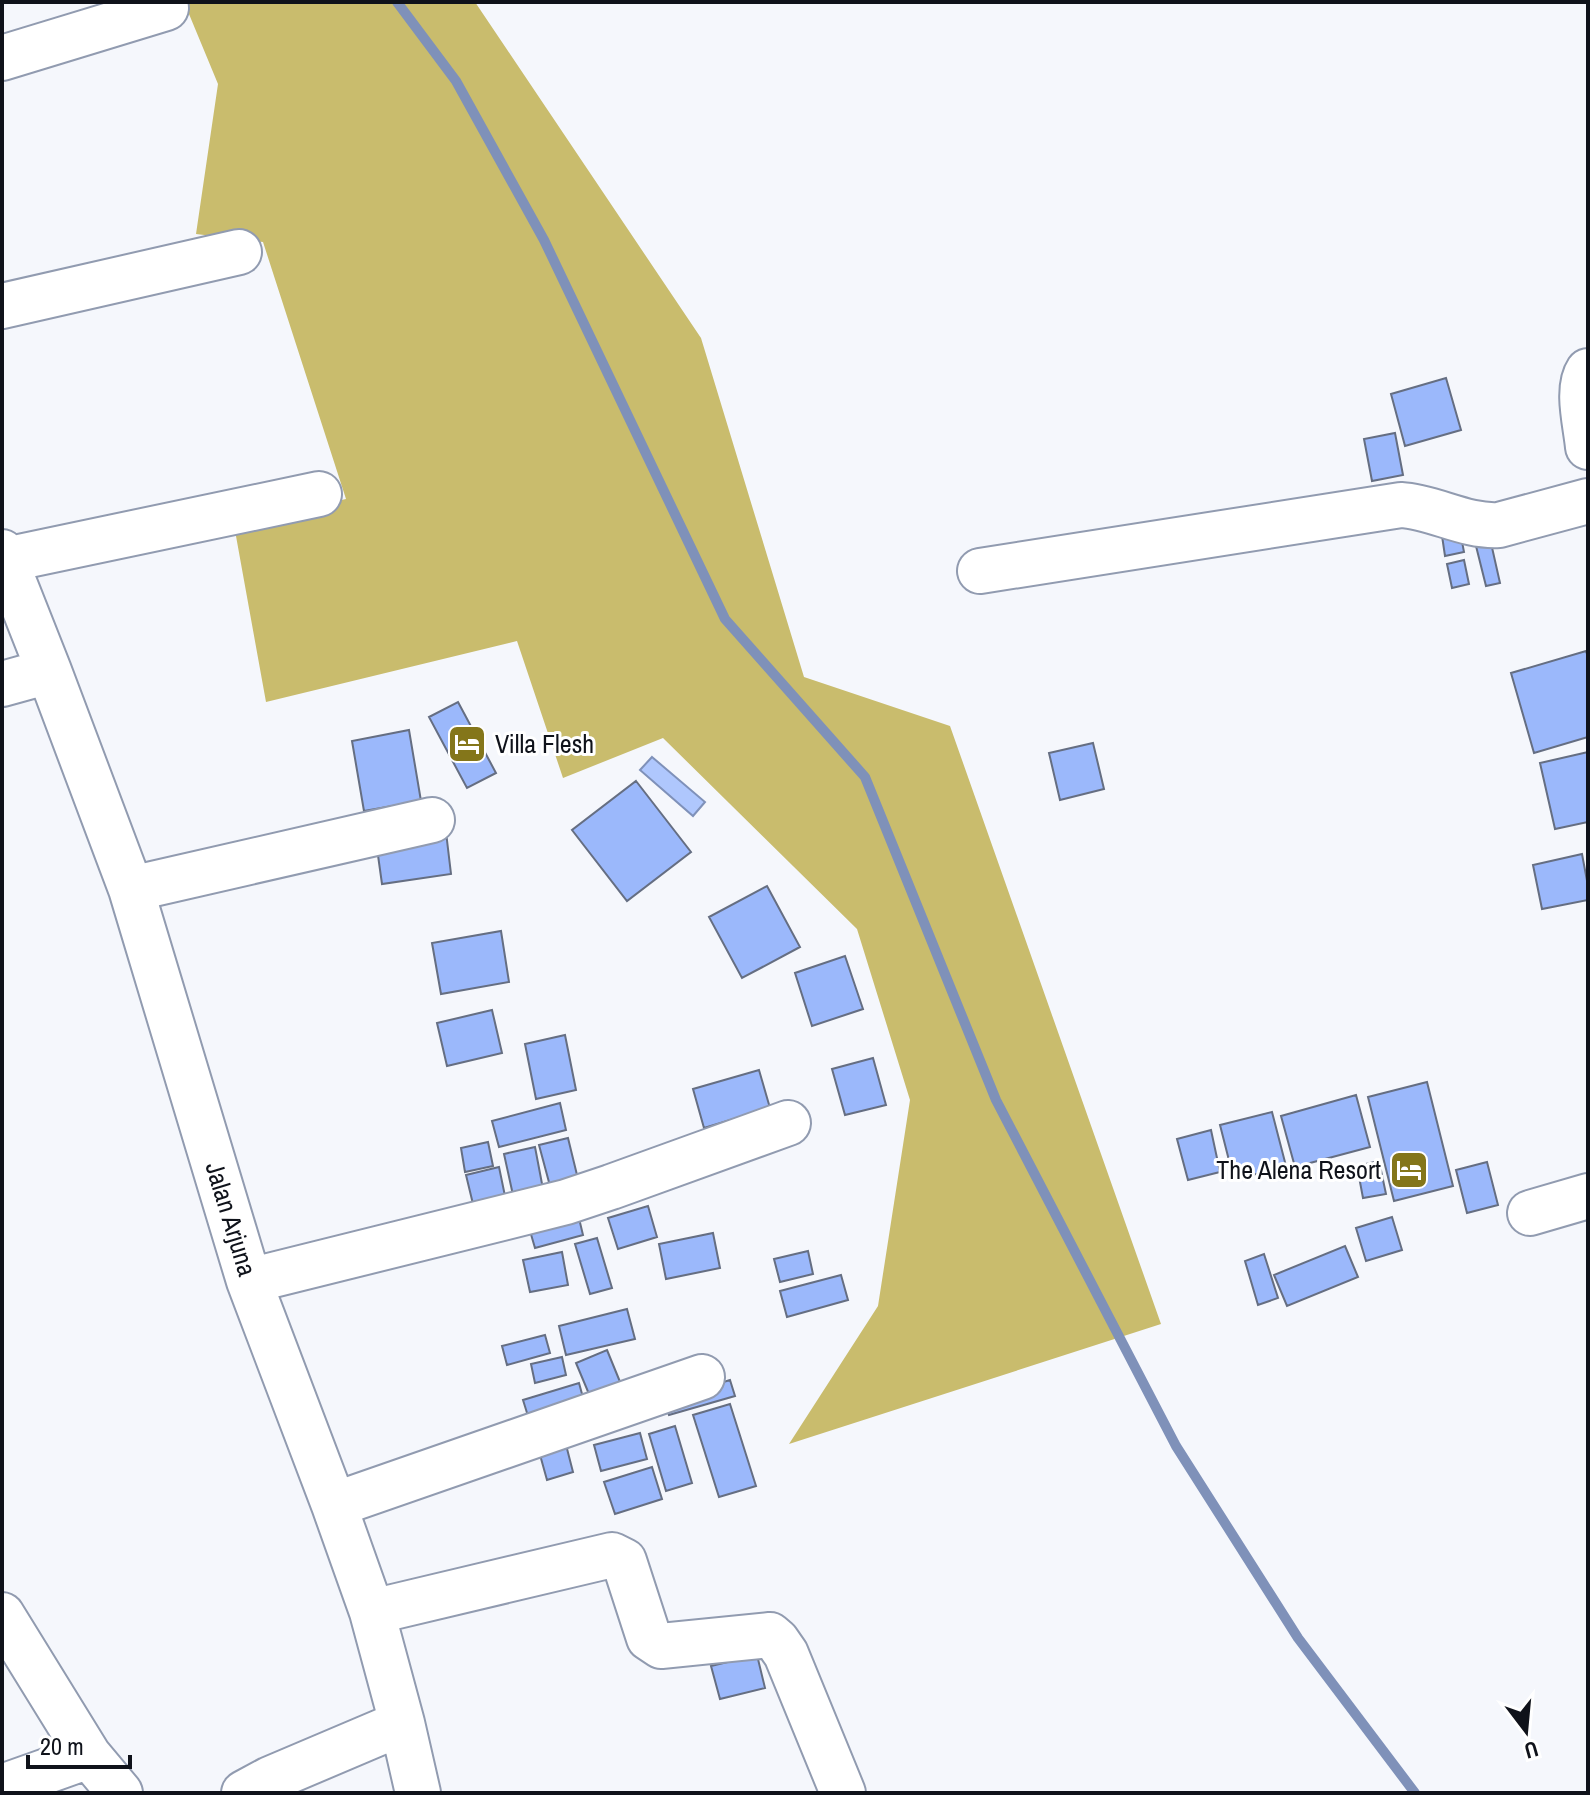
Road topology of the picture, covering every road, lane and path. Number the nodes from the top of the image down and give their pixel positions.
1 (166, 8) dead end
2 (2, 58) edge
3 (239, 252) dead end
4 (2, 306) edge
5 (1588, 371) edge
6 (1588, 447) edge
7 (319, 494) dead end
8 (1588, 501) edge
9 (4, 556) edge
10 (980, 571) dead end
11 (49, 671) junction
12 (2, 684) edge
13 (432, 820) dead end
14 (131, 889) junction
15 (788, 1123) dead end
16 (1588, 1196) edge
17 (1530, 1213) dead end
18 (249, 1281) junction
19 (702, 1377) dead end
20 (334, 1505) junction
21 (372, 1612) junction
22 (2, 1615) edge
23 (402, 1723) junction
24 (89, 1756) junction
25 (2, 1787) edge
26 (120, 1793) edge
27 (244, 1793) edge
28 (418, 1793) edge
29 (843, 1793) edge

1 - 2 street
3 - 4 street
5 - 6 street
7 - 9 street
8 - 10 street
9 - 11 street, Jalan Arjuna
11 - 12 street
11 - 14 street, Jalan Arjuna
13 - 14 street
14 - 18 street, Jalan Arjuna
15 - 18 street
16 - 17 street
18 - 20 street, Jalan Arjuna
19 - 20 street
20 - 21 street, Jalan Arjuna
21 - 23 street, Jalan Arjuna
21 - 29 street
22 - 24 street
23 - 27 street
23 - 28 street, Jalan Arjuna
24 - 25 street
24 - 26 street

